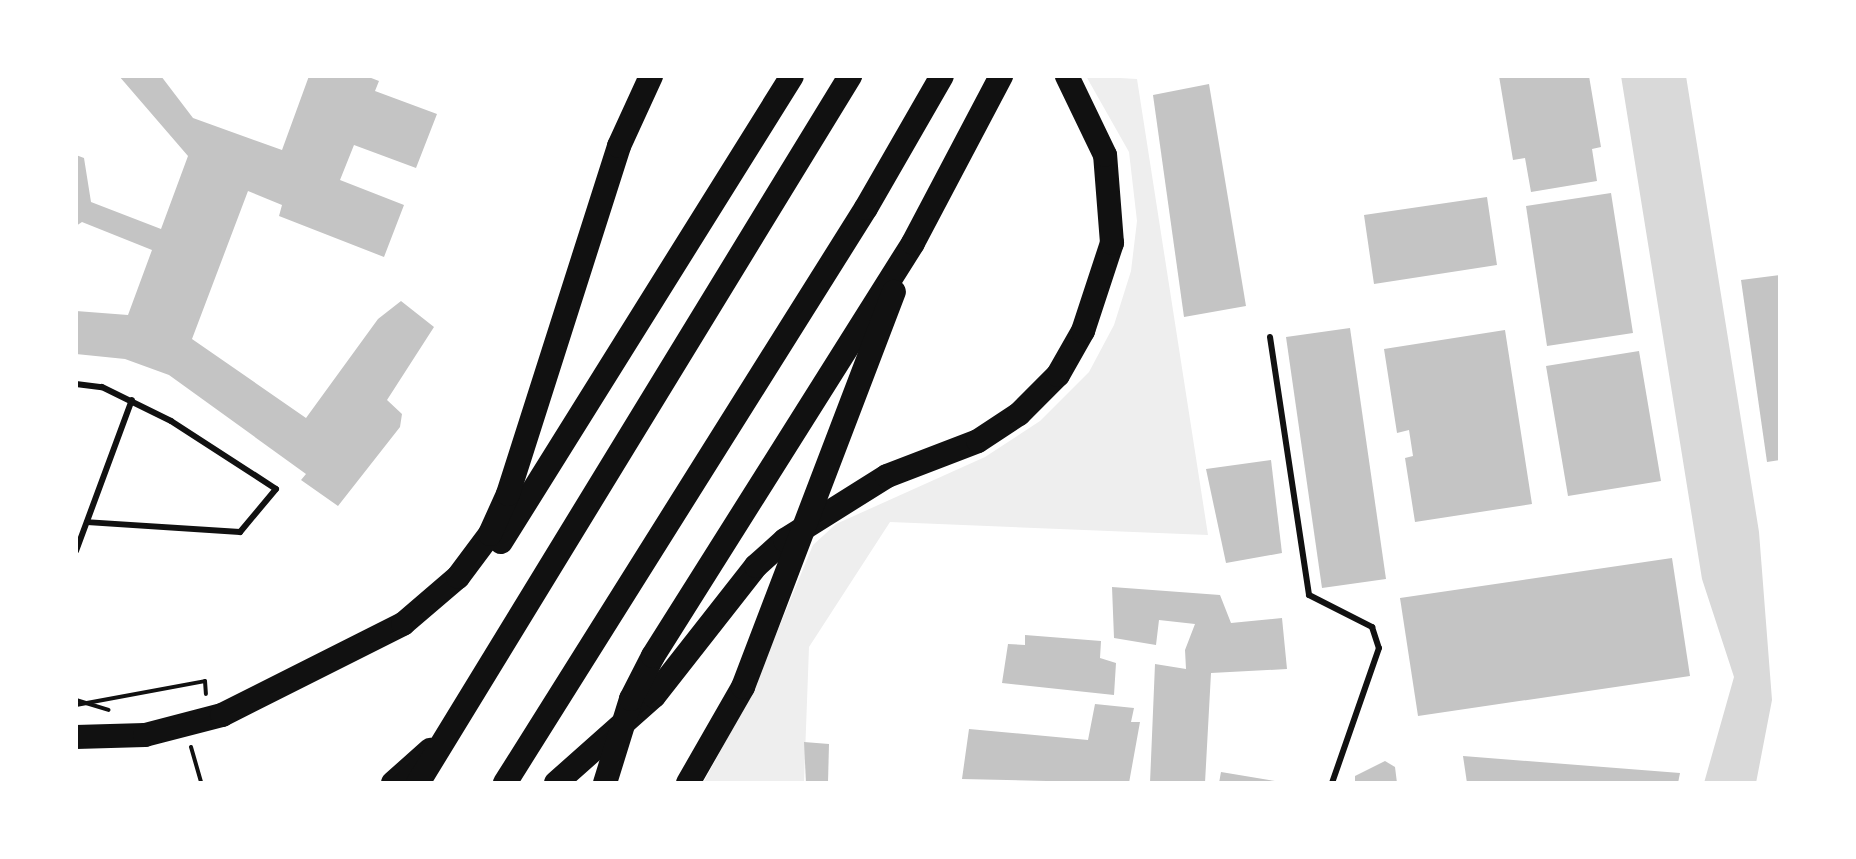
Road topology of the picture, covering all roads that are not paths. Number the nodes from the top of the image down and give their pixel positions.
1 (651, 76) edge
2 (792, 76) edge
3 (850, 76) edge
4 (942, 76) edge
5 (1001, 76) edge
6 (1067, 76) edge
7 (913, 243) junction
8 (1270, 337) dead end
9 (76, 384) edge
10 (132, 400) junction
11 (87, 522) junction
12 (76, 551) edge
13 (247, 704) junction
14 (447, 736) junction
15 (76, 737) edge
16 (393, 783) edge
17 (418, 783) edge
18 (505, 783) edge
19 (556, 783) edge
20 (605, 783) edge
21 (688, 783) edge
22 (1332, 783) edge

1 - 13 highway
2 - 13 highway
3 - 14 highway
4 - 18 highway
5 - 7 highway
6 - 19 highway
7 - 20 highway
7 - 21 highway
8 - 22 lane
9 - 10 lane
10 - 11 lane
10 - 11 lane
11 - 12 lane
13 - 15 highway
14 - 16 highway
14 - 17 highway

